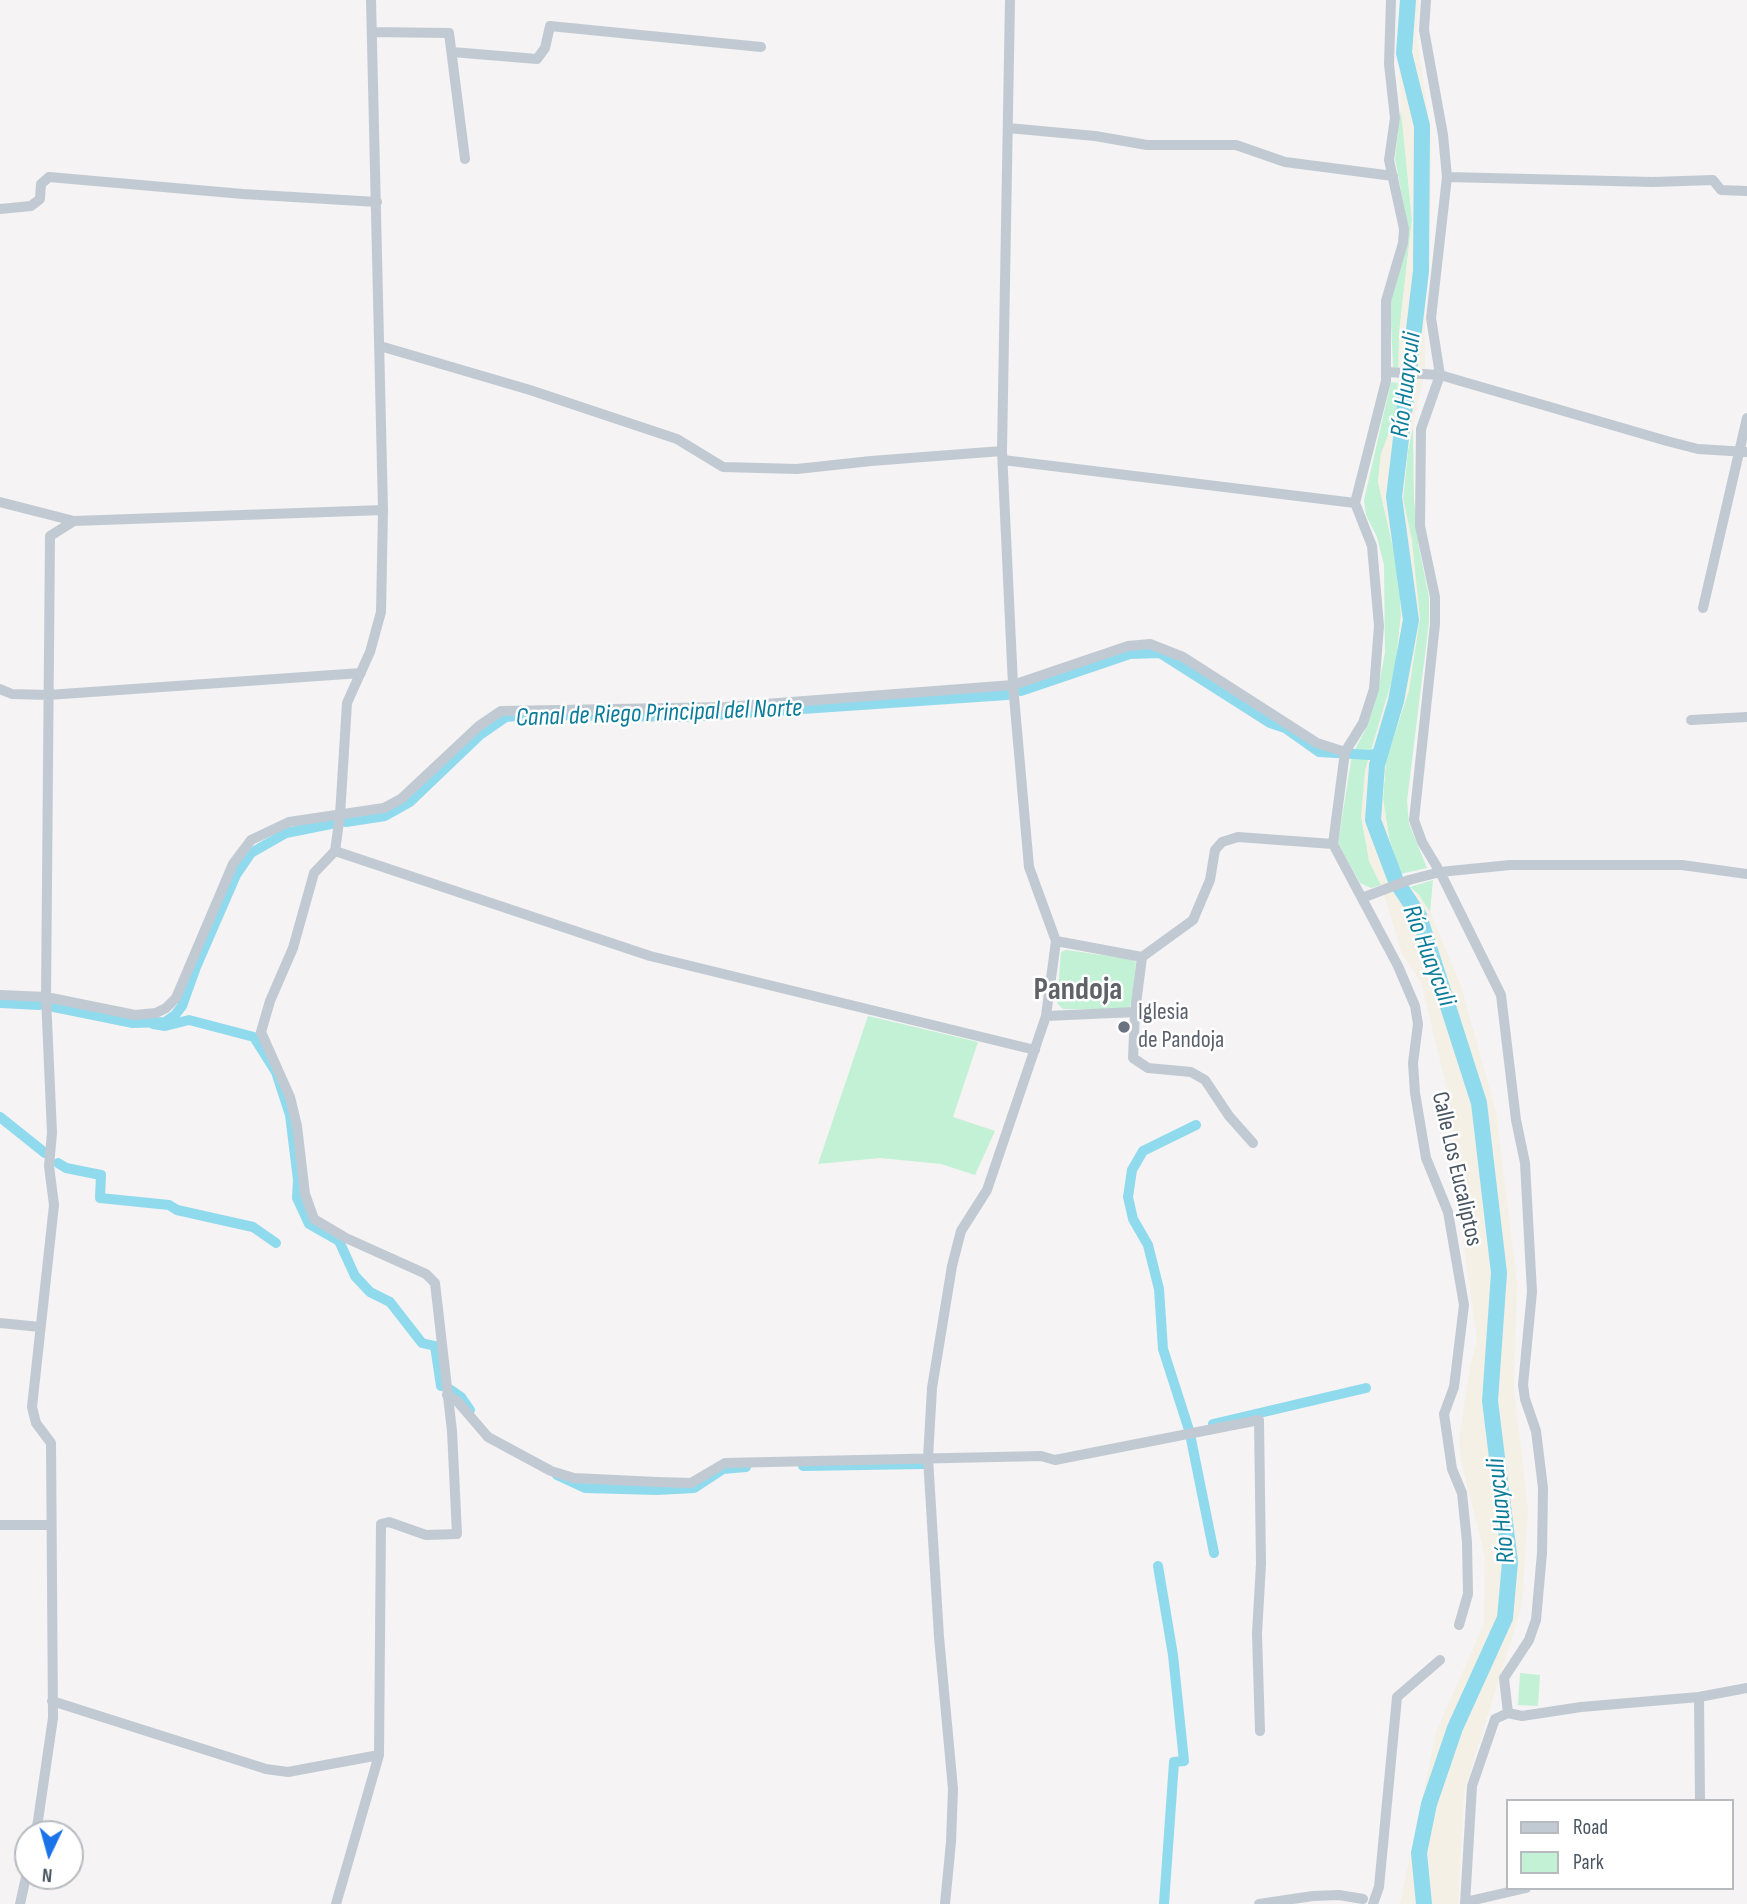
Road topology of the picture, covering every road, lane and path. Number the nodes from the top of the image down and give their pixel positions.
1 (372, 0) edge
2 (1010, 0) edge
3 (1391, 0) edge
4 (1426, 0) edge
5 (372, 32) junction
6 (761, 47) dead end
7 (452, 52) junction
8 (1008, 128) junction
9 (465, 159) dead end
10 (1393, 176) junction
11 (1447, 177) junction
12 (1747, 191) edge
13 (377, 202) junction
14 (0, 209) edge
15 (380, 346) junction
16 (1392, 372) junction
17 (1435, 375) junction
18 (1747, 418) edge
19 (1743, 451) edge
20 (1002, 455) junction
21 (0, 502) edge
22 (1355, 503) junction
23 (383, 510) junction
24 (74, 521) junction
25 (1703, 608) dead end
26 (361, 673) junction
27 (1013, 685) junction
28 (0, 689) edge
29 (48, 695) junction
30 (1747, 717) edge
31 (1691, 720) dead end
32 (1345, 752) junction
33 (340, 815) junction
34 (1333, 844) junction
35 (335, 851) junction
36 (1440, 872) junction
37 (1747, 874) edge
38 (1362, 898) junction
39 (1056, 941) junction
40 (1142, 957) junction
41 (0, 995) edge
42 (46, 997) junction
43 (1135, 1012) junction
44 (1046, 1017) junction
45 (1035, 1050) junction
46 (1253, 1143) dead end
47 (0, 1323) edge
48 (40, 1326) junction
49 (447, 1395) junction
50 (928, 1458) junction
51 (0, 1525) edge
52 (51, 1525) junction
53 (1459, 1625) dead end
54 (1440, 1660) dead end
55 (1747, 1688) edge
56 (1699, 1697) junction
57 (52, 1700) junction
58 (1508, 1713) junction
59 (1260, 1731) dead end
60 (379, 1755) junction
61 (1700, 1799) edge
62 (38, 1820) edge
63 (1517, 1890) edge
64 (1368, 1901) edge
65 (1465, 1903) edge
66 (336, 1904) edge
67 (945, 1904) edge
68 (1259, 1904) edge

1 - 5 street
2 - 8 street
3 - 10 street
4 - 11 street
5 - 7 street
5 - 13 street
6 - 7 street
7 - 9 street
8 - 10 street
8 - 20 street
10 - 16 street
11 - 12 street
11 - 17 street
13 - 14 street
13 - 15 street
15 - 20 street
15 - 23 street
16 - 17 street
16 - 22 street
17 - 19 street
17 - 36 street
18 - 19 street
19 - 25 street
20 - 22 street
20 - 27 street
21 - 24 street
22 - 32 street
23 - 24 street
23 - 26 street
24 - 29 street
26 - 29 street
26 - 33 street
27 - 32 street
27 - 33 street
27 - 39 street
28 - 29 street
29 - 42 street
30 - 31 street
32 - 34 street
33 - 35 street
33 - 42 street
34 - 38 street, Calle Los Eucaliptos
34 - 40 street
35 - 45 street
35 - 49 street
36 - 37 street
36 - 38 street
36 - 58 street
38 - 53 street, Calle Los Eucaliptos
39 - 40 street
39 - 44 street
40 - 43 street
41 - 42 street
42 - 48 street
43 - 44 street
43 - 46 street
44 - 45 street
45 - 50 street
47 - 48 street
48 - 52 street
49 - 50 street
49 - 60 street
50 - 59 street
50 - 67 street
51 - 52 street
52 - 57 street
54 - 64 street
55 - 56 street
56 - 58 street
56 - 61 street
57 - 60 street
57 - 62 street
58 - 65 street
60 - 66 street
63 - 65 street
64 - 68 street

